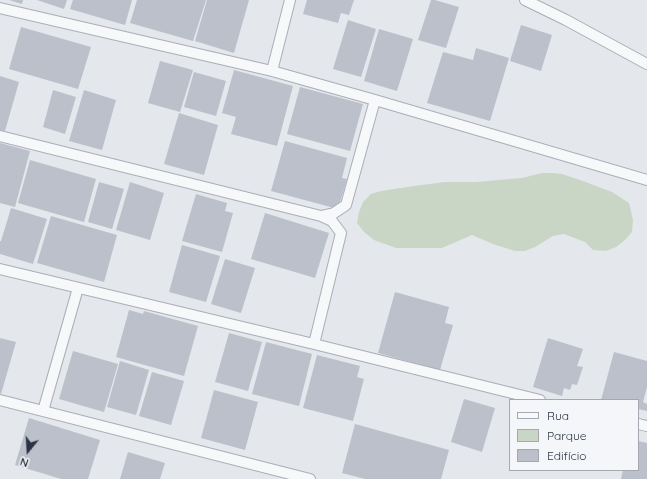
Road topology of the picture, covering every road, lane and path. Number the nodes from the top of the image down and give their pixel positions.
1 (290, 0) edge
2 (525, 0) edge
3 (0, 8) edge
4 (647, 64) edge
5 (272, 71) junction
6 (375, 100) junction
7 (0, 136) edge
8 (647, 180) edge
9 (321, 216) junction
10 (0, 269) edge
11 (78, 288) junction
12 (314, 344) junction
13 (536, 399) edge
14 (0, 400) edge
15 (43, 411) junction
16 (285, 476) edge
17 (310, 479) edge

1 - 5 street
2 - 4 street
3 - 5 street
5 - 6 street
6 - 8 street
6 - 9 street
7 - 9 street
9 - 12 street
10 - 11 street
11 - 12 street
11 - 15 street
12 - 13 street
14 - 15 street
15 - 16 street
16 - 17 street

